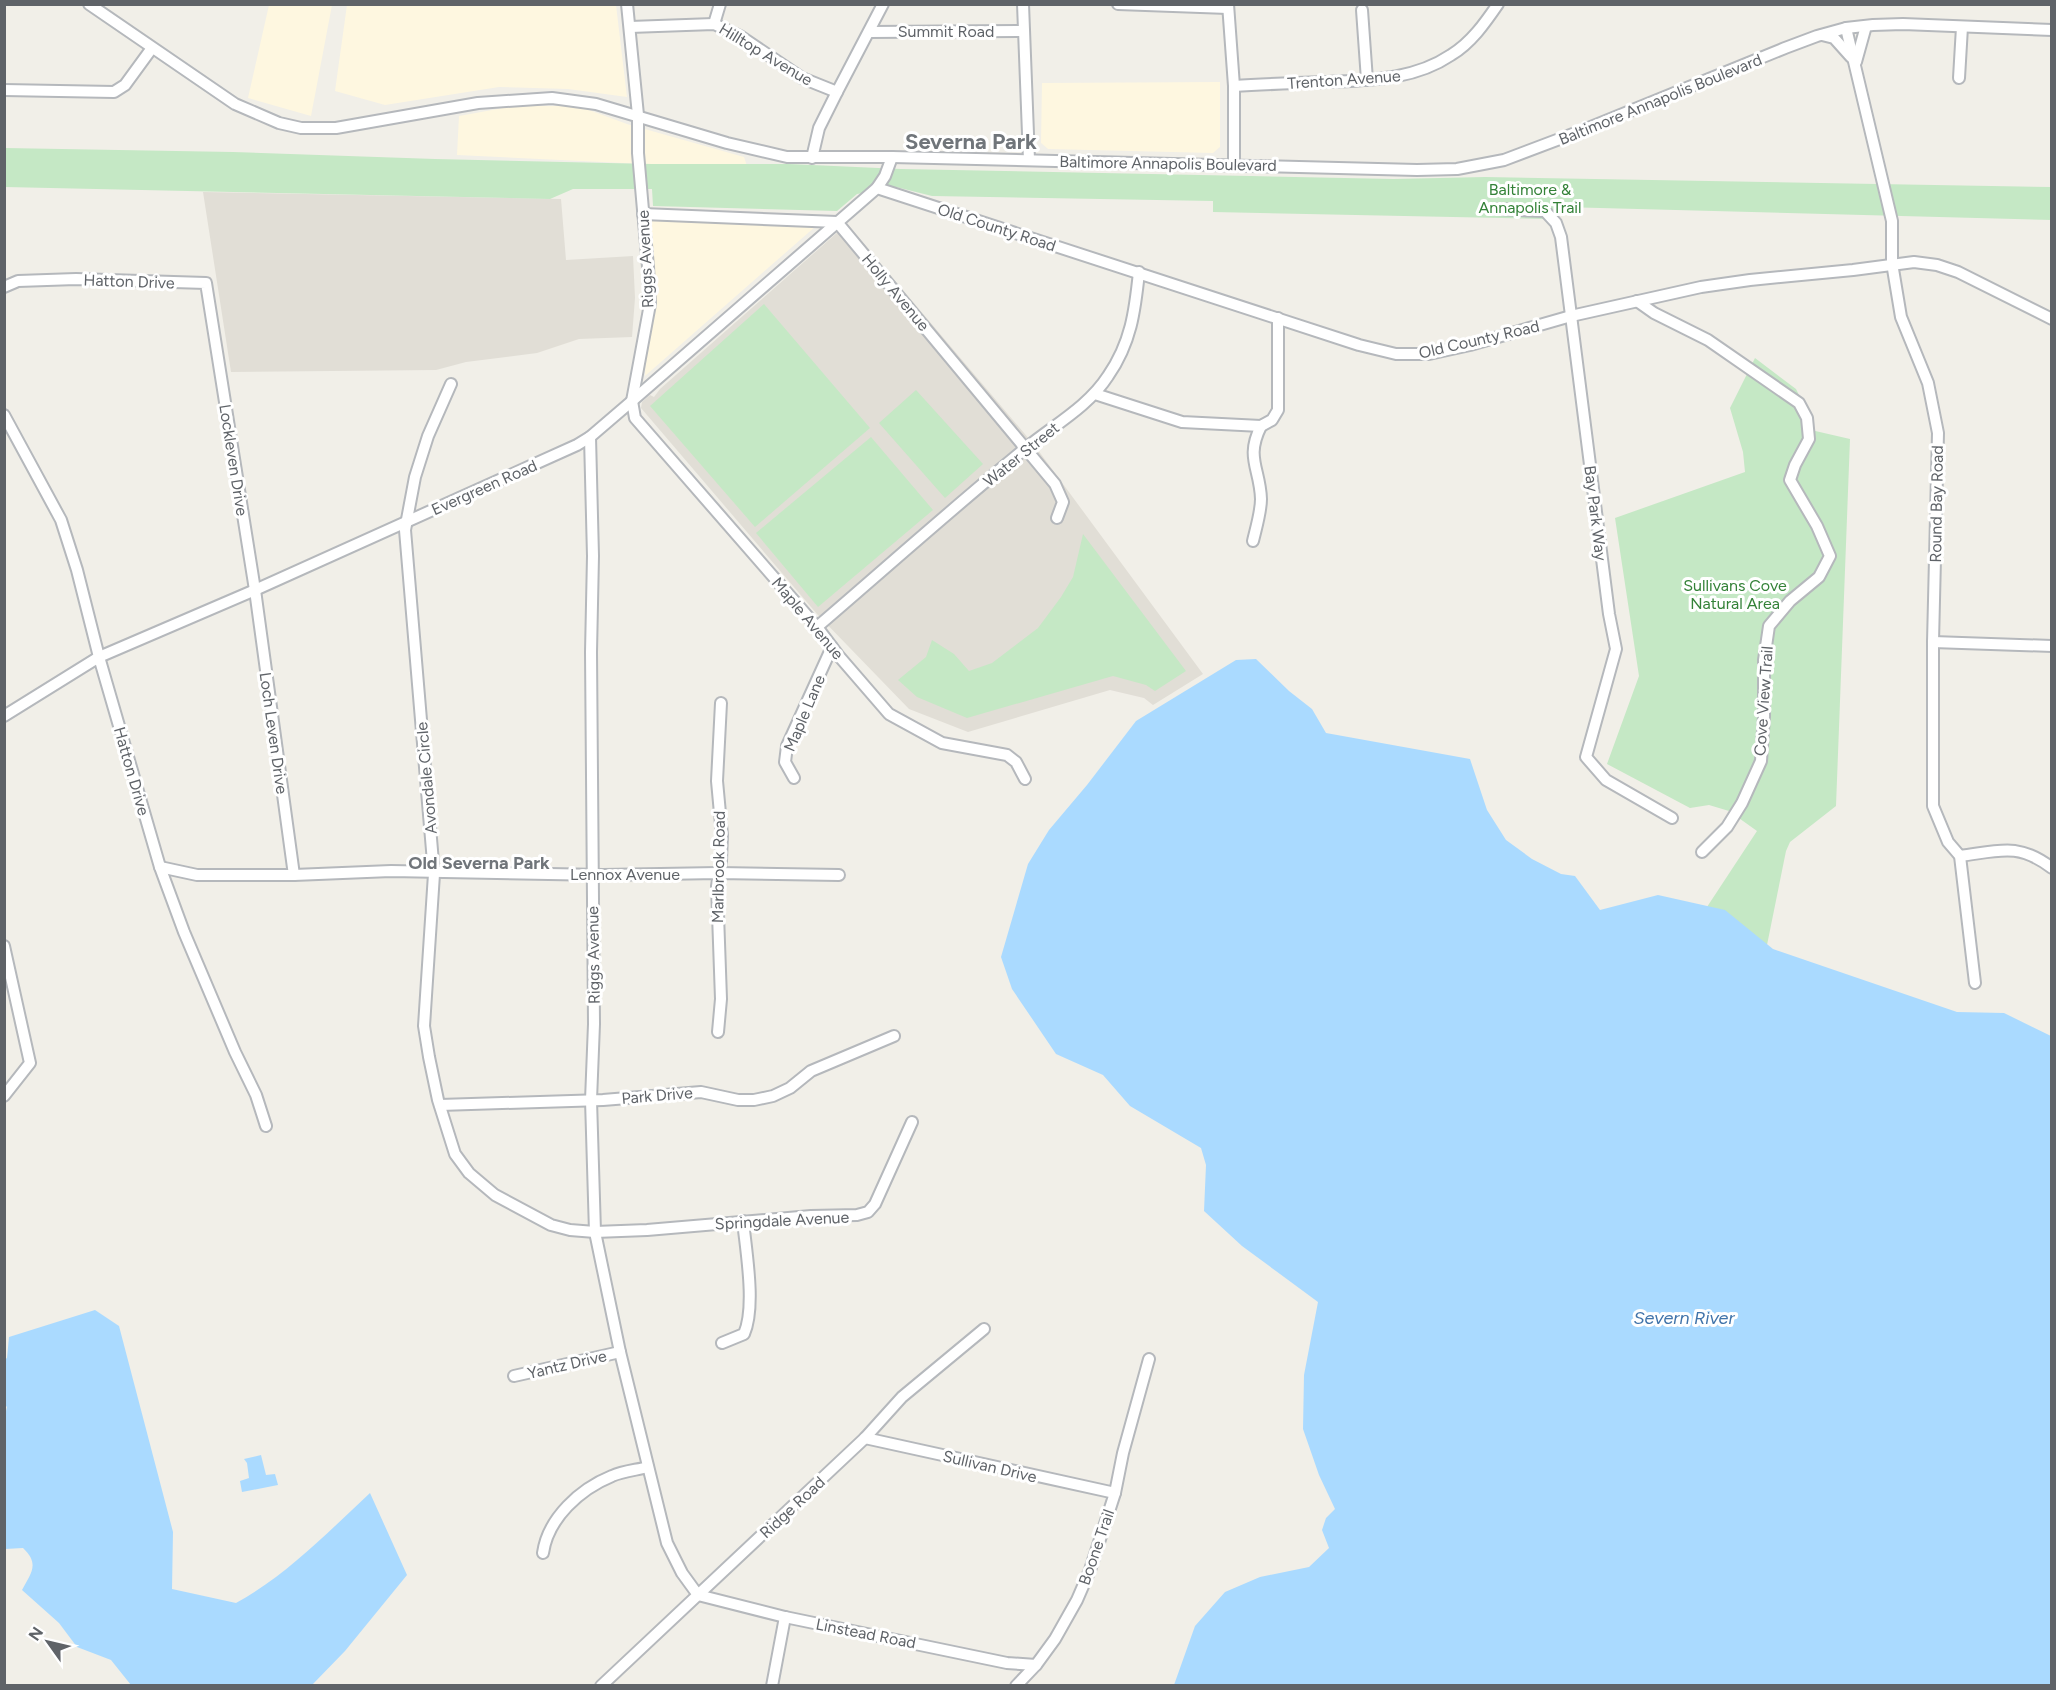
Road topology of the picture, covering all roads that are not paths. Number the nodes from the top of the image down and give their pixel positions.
1 (89, 4) edge
2 (627, 4) edge
3 (720, 4) edge
4 (883, 4) edge
5 (1023, 4) edge
6 (1118, 4) edge
7 (1498, 4) edge
8 (1228, 6) edge
9 (1362, 10) dead end
10 (714, 24) junction
11 (1866, 26) junction
12 (630, 27) junction
13 (1962, 27) junction
14 (1846, 28) junction
15 (2052, 30) edge
16 (1024, 31) junction
17 (869, 32) junction
18 (1822, 35) junction
19 (152, 48) junction
20 (1854, 62) junction
21 (1959, 78) dead end
22 (1367, 80) junction
23 (1234, 86) junction
24 (4, 90) edge
25 (837, 92) junction
26 (638, 115) junction
27 (892, 157) junction
28 (812, 158) junction
29 (1029, 160) junction
30 (1234, 165) junction
31 (878, 188) junction
32 (1497, 209) dead end
33 (643, 214) junction
34 (837, 222) junction
35 (1892, 263) junction
36 (1139, 272) junction
37 (4, 287) edge
38 (1637, 301) junction
39 (1571, 316) junction
40 (1278, 318) junction
41 (2052, 319) edge
42 (214, 331) joint
43 (450, 384) dead end
44 (1095, 394) junction
45 (632, 401) junction
46 (4, 415) edge
47 (1261, 426) junction
48 (590, 436) junction
49 (1026, 448) junction
50 (1057, 518) dead end
51 (406, 522) junction
52 (1253, 541) dead end
53 (255, 590) junction
54 (818, 627) junction
55 (1933, 642) junction
56 (2052, 646) edge
57 (832, 647) junction
58 (99, 657) junction
59 (721, 703) dead end
60 (4, 716) edge
61 (794, 778) dead end
62 (1025, 779) dead end
63 (1672, 818) dead end
64 (1702, 852) dead end
65 (1960, 856) junction
66 (160, 867) junction
67 (2052, 868) edge
68 (718, 873) junction
69 (434, 874) junction
70 (592, 874) junction
71 (839, 874) dead end
72 (294, 875) junction
73 (4, 946) edge
74 (1976, 984) dead end
75 (718, 1032) dead end
76 (894, 1036) dead end
77 (4, 1096) edge
78 (591, 1100) junction
79 (440, 1105) junction
80 (912, 1122) dead end
81 (266, 1125) dead end
82 (743, 1221) junction
83 (595, 1232) junction
84 (984, 1329) dead end
85 (722, 1343) dead end
86 (620, 1352) junction
87 (1149, 1359) dead end
88 (514, 1376) dead end
89 (866, 1438) junction
90 (648, 1467) junction
91 (1114, 1493) junction
92 (543, 1553) dead end
93 (698, 1594) junction
94 (785, 1617) junction
95 (1036, 1665) junction
96 (601, 1686) edge
97 (772, 1686) edge
98 (1016, 1686) edge

1 - 19 street, Baltimore Annapolis Boulevard
2 - 12 street, Riggs Avenue
3 - 10 street, Hilltop Avenue
4 - 17 street
5 - 16 street
6 - 8 street
7 - 22 street, Trenton Avenue
8 - 23 street
9 - 22 street
10 - 12 street
10 - 25 street, Hilltop Avenue
11 - 13 street, Baltimore Annapolis Boulevard
11 - 14 street, Baltimore Annapolis Boulevard
11 - 20 street
12 - 26 street, Riggs Avenue
13 - 15 street, Baltimore Annapolis Boulevard
13 - 21 street
14 - 18 street, Baltimore Annapolis Boulevard
14 - 20 street, Round Bay Road
16 - 17 street, Summit Road
16 - 29 street
17 - 25 street
18 - 20 street
18 - 30 street, Baltimore Annapolis Boulevard
19 - 24 street
19 - 26 street, Baltimore Annapolis Boulevard
20 - 35 street, Round Bay Road
22 - 23 street, Trenton Avenue
23 - 30 street
25 - 28 street
26 - 28 street, Baltimore Annapolis Boulevard
26 - 33 street, Riggs Avenue
27 - 28 street, Baltimore Annapolis Boulevard
27 - 29 street, Baltimore Annapolis Boulevard
27 - 31 street, Evergreen Road
29 - 30 street, Baltimore Annapolis Boulevard
31 - 34 street, Evergreen Road
31 - 36 street, Old County Road
32 - 39 street, Bay Park Way
33 - 34 street
33 - 45 street, Riggs Avenue
34 - 45 street, Evergreen Road
34 - 49 street, Holly Avenue
35 - 38 street, Old County Road
35 - 41 street, Old County Road
35 - 55 street, Round Bay Road
36 - 40 street, Old County Road
36 - 44 street, Water Street
37 - 42 street, Hatton Drive
38 - 39 street, Old County Road
38 - 64 street, Cove View Trail
39 - 40 street, Old County Road
39 - 63 street, Bay Park Way
40 - 47 street
42 - 53 street, Lockleven Drive
43 - 51 street, Avondale Circle
44 - 47 street
44 - 49 street, Water Street
45 - 48 street, Evergreen Road
45 - 54 street, Maple Avenue
46 - 58 street, Hatton Drive
47 - 52 street
48 - 51 street, Evergreen Road
48 - 70 street, Riggs Avenue
49 - 50 street, Holly Avenue
49 - 54 street, Water Street
51 - 53 street, Evergreen Road
51 - 69 street, Avondale Circle
53 - 58 street, Evergreen Road
53 - 72 street, Loch Leven Drive
54 - 57 street, Maple Avenue
55 - 56 street
55 - 65 street, Round Bay Road
57 - 61 street, Maple Lane
57 - 62 street, Maple Avenue
58 - 60 street, Evergreen Road
58 - 66 street, Hatton Drive
59 - 68 street, Marlbrook Road
65 - 67 street
65 - 74 street, Round Bay Road
66 - 72 street, Lennox Avenue
66 - 81 street, Hatton Drive
68 - 70 street, Lennox Avenue
68 - 71 street, Lennox Avenue
68 - 75 street, Marlbrook Road
69 - 70 street, Lennox Avenue
69 - 72 street, Lennox Avenue
69 - 79 street, Avondale Circle
70 - 78 street, Riggs Avenue
73 - 77 street
76 - 78 street, Park Drive
78 - 79 street, Park Drive
78 - 83 street, Riggs Avenue
79 - 83 street, Avondale Circle
80 - 82 street, Springdale Avenue
82 - 83 street, Springdale Avenue
82 - 85 street
83 - 86 street, Riggs Avenue
84 - 89 street, Ridge Road
86 - 88 street, Yantz Drive
86 - 90 street, Riggs Avenue
87 - 91 street, Boone Trail
89 - 91 street, Sullivan Drive
89 - 93 street, Ridge Road
90 - 92 street
90 - 93 street, Riggs Avenue
91 - 95 street, Boone Trail
93 - 94 street, Linstead Road
93 - 96 street, Ridge Road
94 - 95 street, Linstead Road
94 - 97 street
95 - 98 street, Boone Trail

